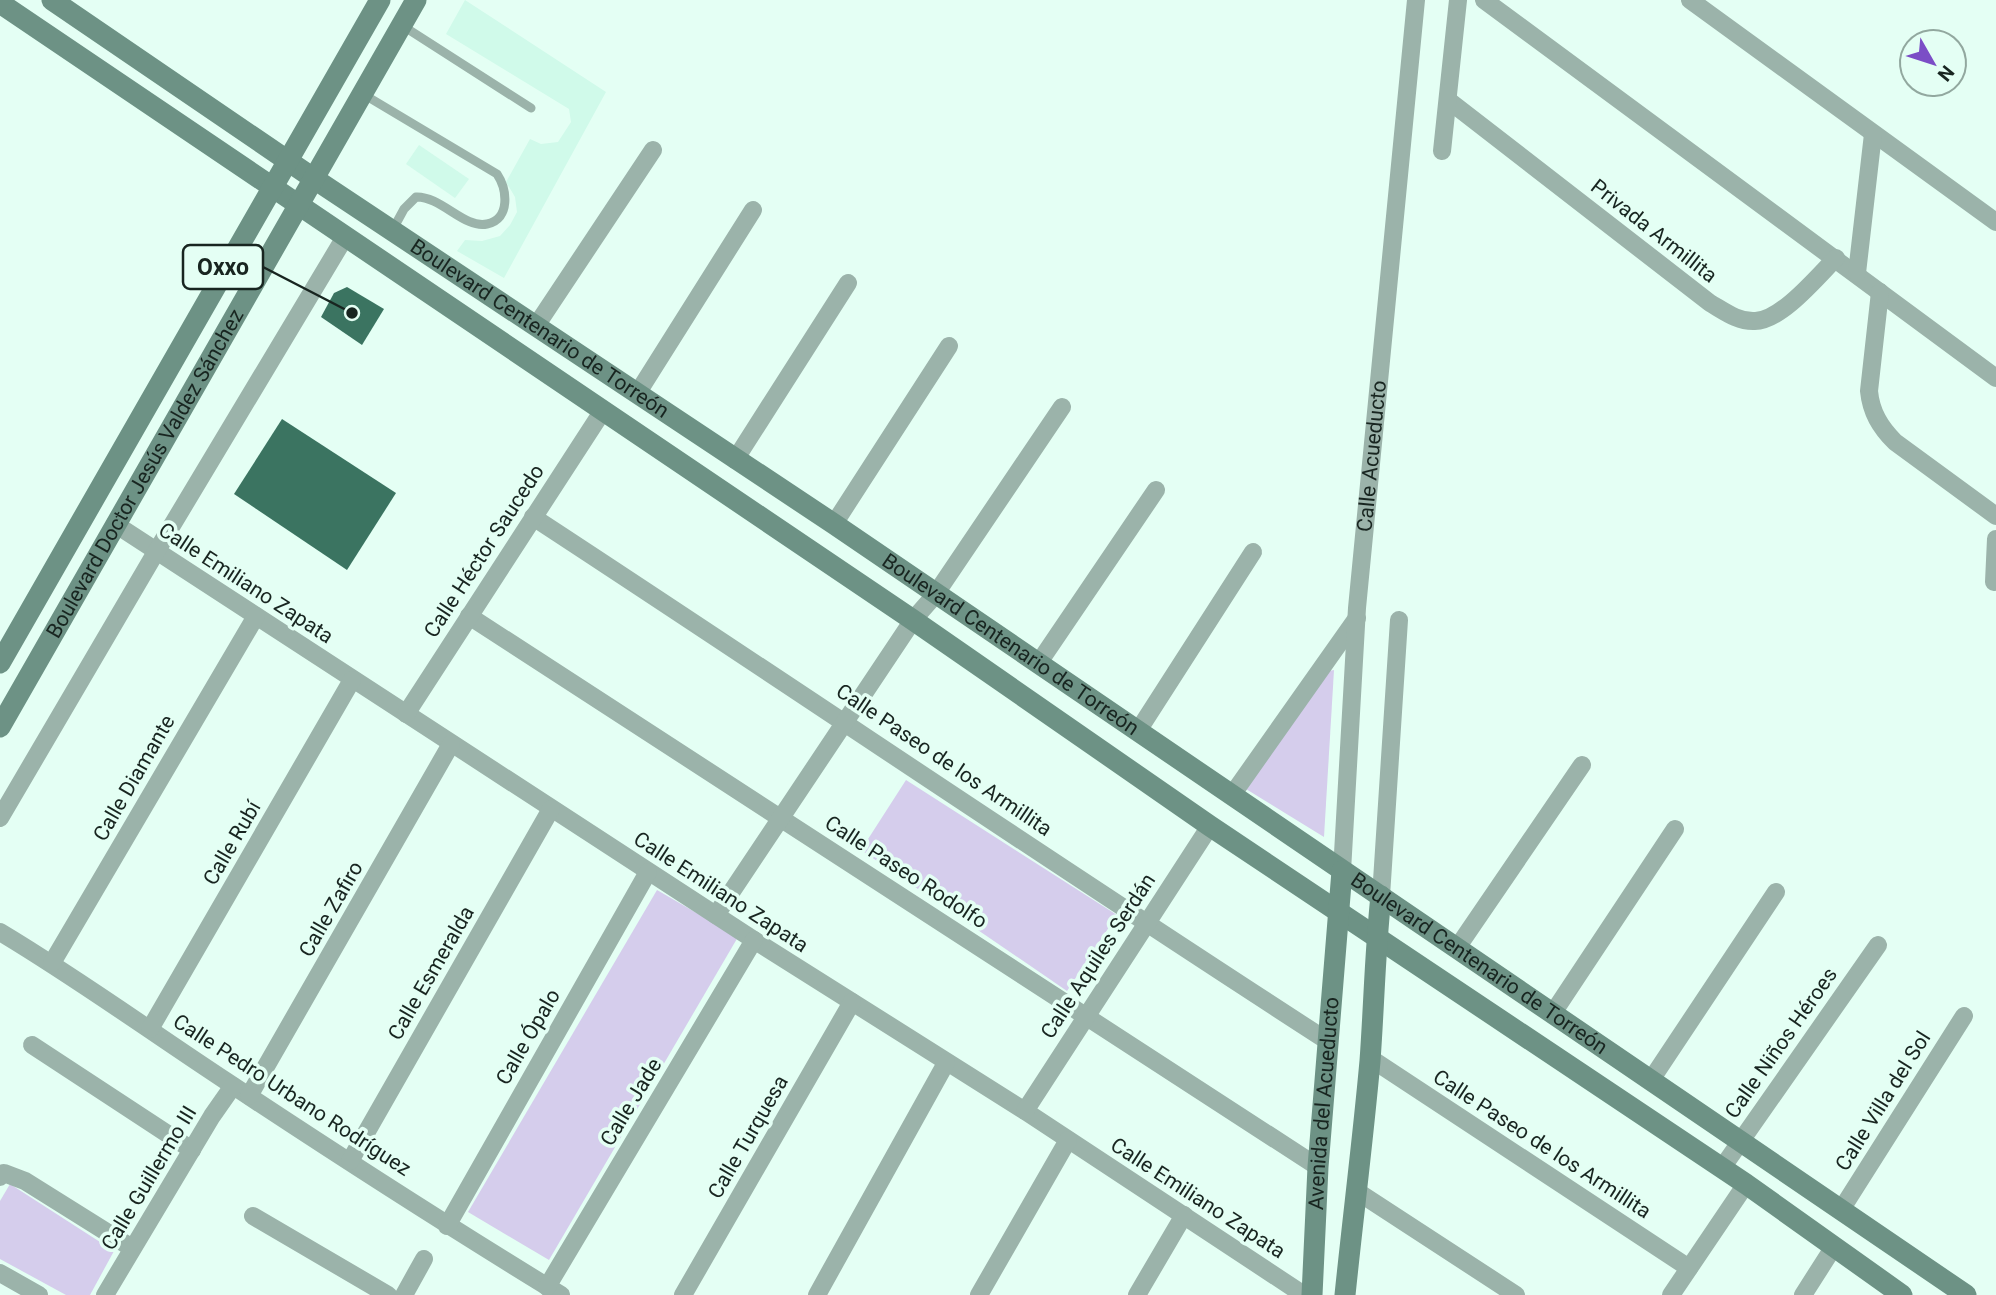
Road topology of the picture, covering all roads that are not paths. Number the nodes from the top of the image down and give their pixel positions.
1 (51, 0) edge
2 (380, 0) edge
3 (416, 0) edge
4 (1416, 0) edge
5 (1458, 0) edge
6 (1484, 0) edge
7 (1690, 0) edge
8 (0, 3) edge
9 (401, 25) junction
10 (362, 93) junction
11 (1448, 100) junction
12 (531, 108) dead end
13 (1872, 134) junction
14 (653, 150) dead end
15 (1442, 151) dead end
16 (288, 160) junction
17 (313, 178) junction
18 (272, 187) junction
19 (298, 205) junction
20 (752, 210) dead end
21 (1996, 222) edge
22 (393, 230) junction
23 (345, 237) junction
24 (1836, 258) junction
25 (1857, 273) junction
26 (848, 283) dead end
27 (1881, 292) junction
28 (536, 326) junction
29 (949, 346) dead end
30 (1996, 378) edge
31 (637, 394) junction
32 (1062, 407) dead end
33 (602, 412) junction
34 (735, 460) junction
35 (1156, 490) dead end
36 (1996, 516) edge
37 (533, 517) junction
38 (115, 524) junction
39 (834, 524) junction
40 (1996, 539) edge
41 (156, 552) junction
42 (1253, 552) dead end
43 (1994, 582) dead end
44 (925, 607) junction
45 (256, 616) junction
46 (469, 616) junction
47 (1357, 618) junction
48 (1399, 620) dead end
49 (0, 663) edge
50 (1038, 664) junction
51 (352, 680) junction
52 (406, 714) junction
53 (845, 721) junction
54 (0, 727) edge
55 (1132, 727) junction
56 (452, 744) junction
57 (1582, 765) dead end
58 (1233, 795) junction
59 (551, 809) junction
60 (780, 817) junction
61 (0, 818) edge
62 (1210, 826) junction
63 (1675, 829) dead end
64 (1342, 871) junction
65 (648, 872) junction
66 (1776, 892) dead end
67 (1381, 896) junction
68 (1338, 912) junction
69 (716, 915) junction
70 (1146, 924) junction
71 (0, 932) edge
72 (1376, 936) junction
73 (754, 940) junction
74 (1878, 945) dead end
75 (1457, 948) junction
76 (52, 963) junction
77 (852, 1002) junction
78 (1553, 1013) junction
79 (1086, 1016) junction
80 (1964, 1016) dead end
81 (150, 1029) junction
82 (1329, 1042) junction
83 (32, 1045) dead end
84 (1370, 1058) junction
85 (946, 1063) junction
86 (1651, 1080) junction
87 (233, 1086) junction
88 (249, 1096) junction
89 (1025, 1111) junction
90 (1068, 1140) junction
91 (1740, 1141) junction
92 (192, 1150) junction
93 (350, 1161) junction
94 (1318, 1167) junction
95 (1722, 1168) junction
96 (0, 1177) edge
97 (1746, 1184) junction
98 (1358, 1192) junction
99 (1841, 1210) junction
100 (1184, 1215) junction
101 (253, 1216) dead end
102 (447, 1226) junction
103 (132, 1248) junction
104 (1833, 1248) junction
105 (424, 1259) dead end
106 (1689, 1268) junction
107 (0, 1273) edge
108 (554, 1291) edge
109 (25, 1292) edge
110 (1303, 1294) edge
111 (105, 1295) edge
112 (388, 1295) edge
113 (404, 1295) edge
114 (683, 1295) edge
115 (817, 1295) edge
116 (979, 1295) edge
117 (1138, 1295) edge
118 (1345, 1295) edge
119 (1516, 1295) edge
120 (1671, 1295) edge
121 (1804, 1295) edge
122 (1902, 1295) edge
123 (1966, 1295) edge

1 - 16 street, Boulevard Centenario de Torreón
2 - 16 street, Boulevard Doctor Jesús Valdez Sánchez
3 - 9 street, Boulevard Doctor Jesús Valdez Sánchez
4 - 47 street, Calle Acueducto
5 - 11 street
6 - 24 street
7 - 13 street
8 - 18 street, Boulevard Centenario de Torreón
9 - 10 street, Boulevard Doctor Jesús Valdez Sánchez
9 - 12 lane
10 - 17 street, Boulevard Doctor Jesús Valdez Sánchez
10 - 22 lane
11 - 15 street
11 - 24 street, Privada Armillita
13 - 21 street
13 - 25 street
14 - 28 street
16 - 17 street, Boulevard Centenario de Torreón
16 - 18 street, Boulevard Doctor Jesús Valdez Sánchez
17 - 19 street, Boulevard Doctor Jesús Valdez Sánchez
17 - 22 street, Boulevard Centenario de Torreón
18 - 19 street, Boulevard Centenario de Torreón
18 - 49 street, Boulevard Doctor Jesús Valdez Sánchez
19 - 23 street, Boulevard Centenario de Torreón
19 - 38 street, Boulevard Doctor Jesús Valdez Sánchez
20 - 31 street
22 - 28 street, Boulevard Centenario de Torreón
23 - 33 street, Boulevard Centenario de Torreón
23 - 41 street
24 - 25 street
25 - 27 street
26 - 34 street
27 - 30 street
27 - 36 street
28 - 31 street, Boulevard Centenario de Torreón
29 - 39 street
31 - 34 street, Boulevard Centenario de Torreón
32 - 44 street
33 - 37 street, Calle Héctor Saucedo
33 - 44 street, Boulevard Centenario de Torreón
34 - 39 street, Boulevard Centenario de Torreón
35 - 50 street
37 - 46 street, Calle Héctor Saucedo
37 - 53 street, Calle Paseo de los Armillita
38 - 41 street, Calle Emiliano Zapata
38 - 54 street, Boulevard Doctor Jesús Valdez Sánchez
39 - 44 street, Boulevard Centenario de Torreón
40 - 43 street
41 - 45 street, Calle Emiliano Zapata
41 - 61 street
42 - 55 street
44 - 50 street, Boulevard Centenario de Torreón
44 - 53 street
44 - 55 street
44 - 62 street, Boulevard Centenario de Torreón
45 - 51 street, Calle Emiliano Zapata
45 - 76 street, Calle Diamante
46 - 52 street, Calle Héctor Saucedo
46 - 60 street, Calle Paseo Rodolfo
47 - 58 street
47 - 64 street, Calle Acueducto
48 - 67 street
50 - 55 street, Boulevard Centenario de Torreón
51 - 52 street, Calle Emiliano Zapata
51 - 81 street, Calle Rubí
52 - 56 street, Calle Emiliano Zapata
53 - 60 street
53 - 70 street, Calle Paseo de los Armillita
55 - 58 street, Boulevard Centenario de Torreón
56 - 59 street, Calle Emiliano Zapata
56 - 88 street, Calle Zafiro
57 - 75 street
58 - 64 street, Boulevard Centenario de Torreón
59 - 65 street, Calle Emiliano Zapata
59 - 93 street, Calle Esmeralda
60 - 69 street
60 - 79 street, Calle Paseo Rodolfo
62 - 68 street, Boulevard Centenario de Torreón
62 - 70 street, Calle Aquiles Serdán
63 - 78 street
64 - 67 street, Boulevard Centenario de Torreón
64 - 68 street, Calle Acueducto
65 - 69 street, Calle Emiliano Zapata
65 - 102 street, Calle Ópalo
66 - 86 street
67 - 72 street
67 - 75 street, Boulevard Centenario de Torreón
68 - 72 street, Boulevard Centenario de Torreón
68 - 82 street, Avenida del Acueducto
69 - 73 street, Calle Emiliano Zapata
70 - 79 street, Calle Aquiles Serdán
70 - 82 street, Calle Paseo de los Armillita
71 - 76 street, Calle Pedro Urbano Rodríguez
72 - 84 street, Avenida del Acueducto
72 - 95 street, Boulevard Centenario de Torreón
73 - 77 street, Calle Emiliano Zapata
73 - 108 street, Calle Jade
74 - 91 street, Calle Niños Héroes
75 - 78 street, Boulevard Centenario de Torreón
76 - 81 street, Calle Pedro Urbano Rodríguez
77 - 85 street, Calle Emiliano Zapata
77 - 114 street, Calle Turquesa
78 - 86 street, Boulevard Centenario de Torreón
79 - 89 street, Calle Aquiles Serdán
79 - 94 street, Calle Paseo Rodolfo
80 - 99 street, Calle Villa del Sol
81 - 87 street, Calle Pedro Urbano Rodríguez
82 - 94 street, Avenida del Acueducto
83 - 92 street
84 - 98 street, Avenida del Acueducto
84 - 106 street, Calle Paseo de los Armillita
85 - 89 street, Calle Emiliano Zapata
85 - 115 street
86 - 91 street, Boulevard Centenario de Torreón
87 - 88 street, Calle Pedro Urbano Rodríguez
87 - 92 street, Calle Guillermo III
88 - 93 street, Calle Pedro Urbano Rodríguez
89 - 90 street, Calle Emiliano Zapata
90 - 100 street, Calle Emiliano Zapata
90 - 116 street
91 - 95 street, Calle Niños Héroes
91 - 99 street, Boulevard Centenario de Torreón
92 - 103 street, Calle Guillermo III
93 - 102 street, Calle Pedro Urbano Rodríguez
94 - 110 street, Avenida del Acueducto
95 - 97 street, Boulevard Centenario de Torreón
96 - 103 street
97 - 104 street, Boulevard Centenario de Torreón
97 - 106 street
98 - 118 street, Avenida del Acueducto
98 - 119 street
99 - 123 street, Boulevard Centenario de Torreón
100 - 110 street, Calle Emiliano Zapata
100 - 117 street
101 - 112 street
102 - 108 street, Calle Pedro Urbano Rodríguez
103 - 111 street, Calle Guillermo III
104 - 121 street
104 - 122 street, Boulevard Centenario de Torreón
105 - 113 street
106 - 120 street
107 - 109 street

